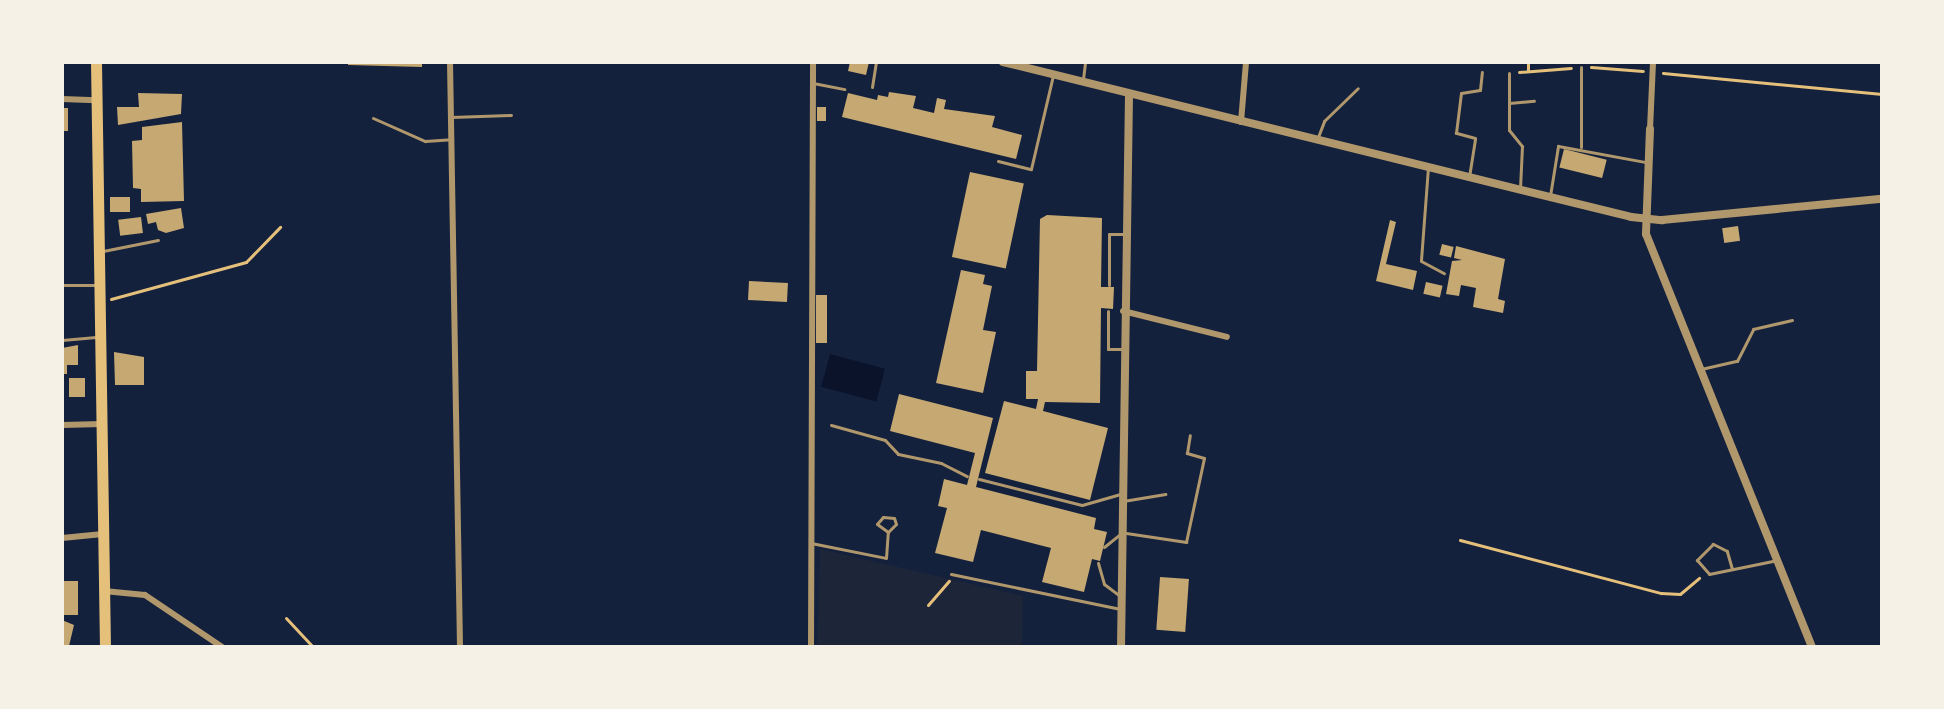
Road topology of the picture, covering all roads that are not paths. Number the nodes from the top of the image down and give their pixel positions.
1 (96, 62) edge
2 (450, 62) edge
3 (813, 62) edge
4 (876, 62) edge
5 (1003, 62) edge
6 (1085, 62) edge
7 (1246, 62) edge
8 (1653, 62) edge
9 (1581, 67) dead end
10 (1482, 72) dead end
11 (1509, 73) dead end
12 (1053, 75) junction
13 (1083, 82) junction
14 (813, 83) junction
15 (872, 87) dead end
16 (1358, 88) dead end
17 (844, 89) dead end
18 (1129, 94) junction
19 (62, 99) edge
20 (96, 100) junction
21 (1534, 101) dead end
22 (1509, 103) junction
23 (511, 115) dead end
24 (451, 117) junction
25 (373, 118) dead end
26 (1241, 122) junction
27 (1650, 129) joint
28 (451, 139) junction
29 (1317, 140) junction
30 (1581, 147) junction
31 (998, 161) dead end
32 (1648, 163) junction
33 (1428, 167) junction
34 (1469, 177) junction
35 (1520, 189) junction
36 (1550, 196) junction
37 (1882, 199) edge
38 (1646, 218) junction
39 (1125, 234) junction
40 (158, 240) dead end
41 (99, 252) junction
42 (1444, 273) dead end
43 (62, 285) edge
44 (99, 285) junction
45 (1109, 285) dead end
46 (1108, 311) dead end
47 (1123, 311) junction
48 (1792, 320) dead end
49 (100, 337) junction
50 (1227, 337) dead end
51 (62, 340) edge
52 (1123, 349) junction
53 (1701, 369) junction
54 (102, 424) junction
55 (62, 425) edge
56 (831, 425) dead end
57 (1190, 435) dead end
58 (967, 476) dead end
59 (979, 479) dead end
60 (1165, 494) dead end
61 (1123, 497) junction
62 (888, 532) junction
63 (1123, 533) junction
64 (103, 534) junction
65 (62, 538) edge
66 (811, 543) junction
67 (1104, 547) dead end
68 (1777, 559) junction
69 (1098, 563) dead end
70 (1732, 569) junction
71 (951, 574) road end
72 (104, 591) junction
73 (1122, 598) junction
74 (1122, 609) junction
75 (105, 647) edge
76 (222, 647) edge
77 (460, 647) edge
78 (811, 647) edge
79 (1121, 647) edge
80 (1812, 647) edge

1 - 20 highway
2 - 24 street
3 - 14 street
4 - 15 lane
5 - 12 street
6 - 13 lane
7 - 26 street
8 - 27 street
9 - 30 lane
10 - 34 lane
11 - 22 lane
12 - 13 street
12 - 31 lane
13 - 18 street
14 - 17 lane
14 - 66 street
16 - 29 lane
18 - 26 street
18 - 39 street
19 - 20 street
20 - 41 highway
21 - 22 lane
22 - 35 lane
23 - 24 lane
24 - 28 street
25 - 28 lane
26 - 29 street
27 - 32 street
28 - 77 street
29 - 33 street
30 - 32 lane
30 - 36 lane
32 - 38 street
33 - 34 street
33 - 42 lane
34 - 35 street
35 - 36 street
36 - 38 street
37 - 38 street
38 - 53 street
39 - 45 lane
39 - 47 street
40 - 41 lane
41 - 44 highway
43 - 44 lane
44 - 49 highway
46 - 52 lane
47 - 50 street
47 - 52 street
48 - 53 lane
49 - 51 lane
49 - 54 highway
52 - 61 street
53 - 68 street
54 - 55 street
54 - 64 highway
56 - 58 lane
57 - 63 lane
59 - 61 lane
60 - 61 lane
61 - 63 street
62 - 62 lane
62 - 66 lane
63 - 67 lane
63 - 73 street
64 - 65 street
64 - 72 highway
66 - 78 street
68 - 70 lane
68 - 80 street
69 - 73 lane
70 - 70 lane
71 - 74 lane
72 - 75 highway
72 - 76 street
73 - 74 street
74 - 79 street

